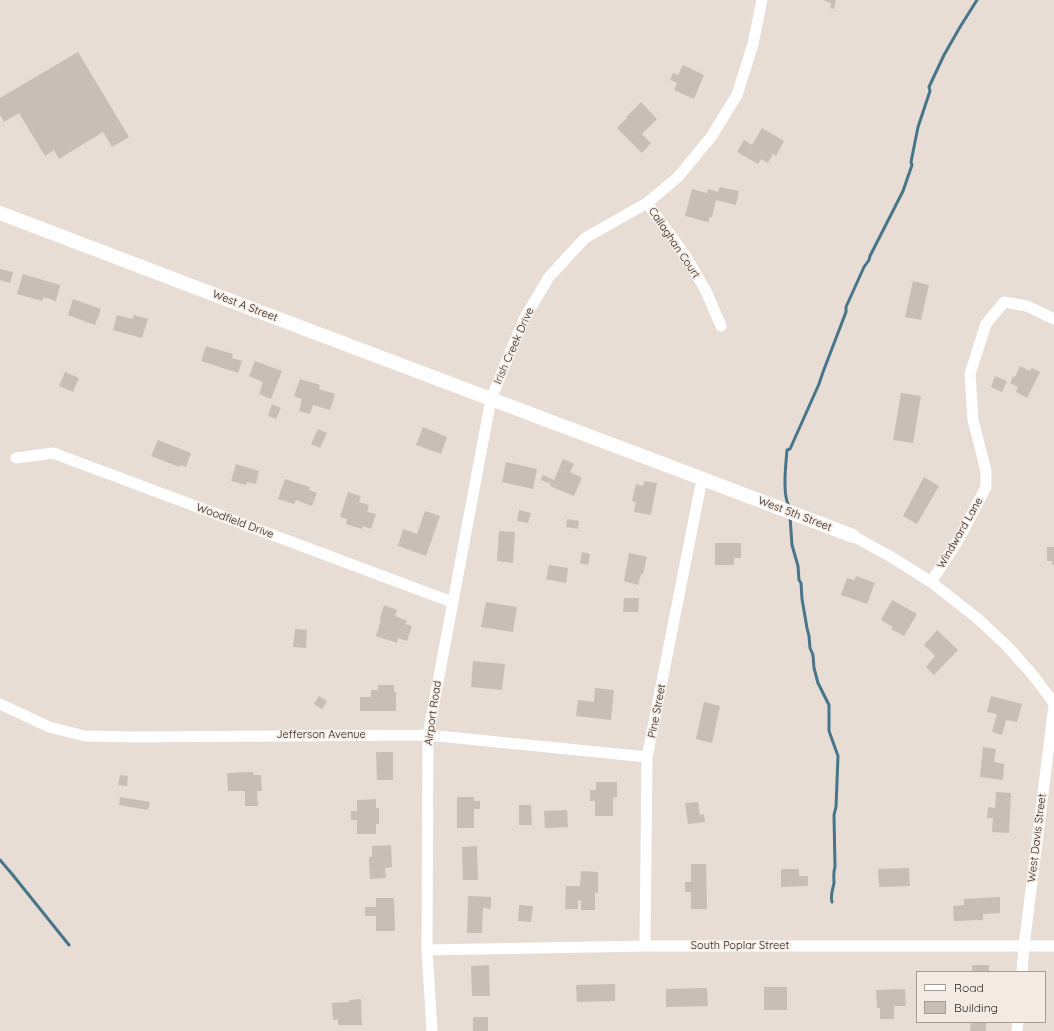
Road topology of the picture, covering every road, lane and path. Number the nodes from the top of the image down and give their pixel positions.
1 (762, 0) edge
2 (648, 203) junction
3 (0, 213) edge
4 (1054, 320) edge
5 (721, 326) dead end
6 (491, 399) junction
7 (16, 458) dead end
8 (702, 479) junction
9 (853, 536) joint
10 (931, 582) junction
11 (452, 602) junction
12 (0, 704) edge
13 (1054, 704) edge
14 (428, 735) junction
15 (648, 758) junction
16 (645, 946) junction
17 (1024, 946) junction
18 (1054, 946) edge
19 (427, 950) junction
20 (1022, 971) edge
21 (432, 1031) edge

1 - 2 street, Irish Creek Drive
2 - 5 street, Callaghan Court
2 - 6 street, Irish Creek Drive
3 - 6 street, West A Street
4 - 10 street, Windward Lane
6 - 8 street, West 5th Street
6 - 11 street, Airport Road
7 - 11 street, Woodfield Drive
8 - 9 street, West 5th Street
8 - 15 street, Pine Street
9 - 10 street, West 5th Street
10 - 13 street, West 5th Street
11 - 14 street, Airport Road
12 - 14 street, Jefferson Avenue
13 - 17 street, West Davis Street
14 - 15 street, Jefferson Avenue
14 - 19 street, Airport Road
15 - 16 street, Pine Street
16 - 17 street, South Poplar Street
16 - 19 street, South Poplar Street
17 - 18 street, South Poplar Street
17 - 20 street, West Davis Street
19 - 21 street, Airport Road

